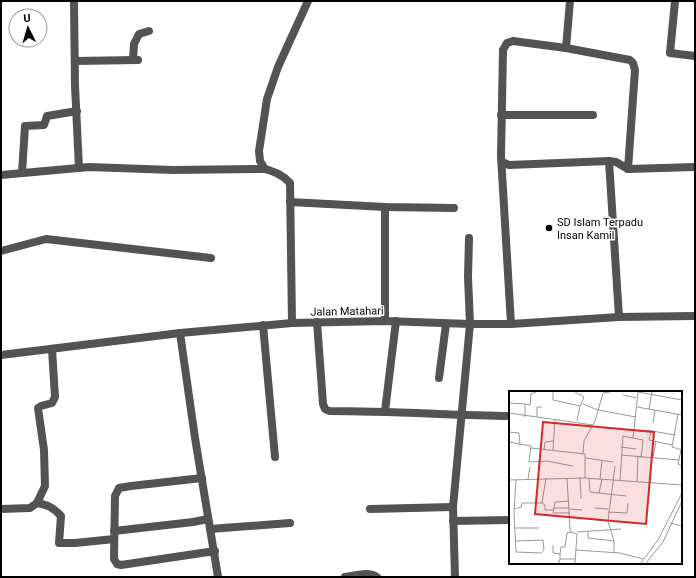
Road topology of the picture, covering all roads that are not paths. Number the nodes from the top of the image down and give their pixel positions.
1 (74, 1) edge
2 (308, 1) edge
3 (570, 1) edge
4 (675, 1) edge
5 (149, 31) dead end
6 (566, 48) junction
7 (695, 56) edge
8 (75, 61) junction
9 (77, 111) junction
10 (593, 115) dead end
11 (501, 116) junction
12 (609, 161) junction
13 (502, 162) junction
14 (695, 166) edge
15 (79, 168) junction
16 (265, 169) junction
17 (628, 169) junction
18 (22, 173) junction
19 (1, 175) edge
20 (290, 202) junction
21 (385, 207) junction
22 (454, 208) dead end
23 (469, 238) dead end
24 (1, 250) edge
25 (211, 258) dead end
26 (695, 316) edge
27 (619, 317) junction
28 (385, 321) junction
29 (396, 321) junction
30 (317, 322) junction
31 (292, 323) junction
32 (446, 324) junction
33 (470, 324) junction
34 (511, 324) junction
35 (263, 325) junction
36 (180, 334) junction
37 (52, 349) junction
38 (1, 355) edge
39 (439, 378) dead end
40 (385, 411) junction
41 (461, 415) junction
42 (509, 416) edge
43 (275, 457) dead end
44 (202, 478) junction
45 (37, 503) junction
46 (453, 507) junction
47 (1, 509) edge
48 (370, 509) dead end
49 (208, 519) junction
50 (509, 520) edge
51 (453, 521) junction
52 (290, 523) dead end
53 (210, 529) junction
54 (114, 535) junction
55 (215, 551) junction
56 (345, 576) edge
57 (218, 577) edge
58 (377, 577) edge
59 (456, 577) edge

1 - 8 street
2 - 16 street
3 - 6 street
4 - 7 street
5 - 8 street
6 - 11 street
6 - 17 street
8 - 9 street
9 - 15 street
9 - 18 street
10 - 11 street
11 - 13 street
12 - 13 street
12 - 17 street
12 - 27 street
13 - 34 street
14 - 17 street
15 - 16 street
15 - 18 street
16 - 20 street
18 - 19 street
20 - 21 street
20 - 31 street
21 - 22 street
21 - 28 street
23 - 33 street
24 - 25 street
26 - 27 street, Jalan Matahari
27 - 34 street, Jalan Matahari
28 - 29 street, Jalan Matahari
28 - 30 street, Jalan Matahari
29 - 32 street, Jalan Matahari
29 - 40 street
30 - 31 street, Jalan Matahari
30 - 40 street
31 - 35 street, Jalan Matahari
32 - 33 street, Jalan Matahari
32 - 39 street
33 - 34 street, Jalan Matahari
33 - 41 street
35 - 36 street, Jalan Matahari
35 - 43 street
36 - 37 street, Jalan Matahari
36 - 44 street
37 - 38 street, Jalan Matahari
37 - 45 street
40 - 41 street
41 - 42 street
41 - 46 street
44 - 49 street
44 - 54 street
45 - 47 street
45 - 54 street
46 - 48 street
46 - 51 street
49 - 53 street
49 - 54 street
50 - 51 street
51 - 59 street
52 - 53 street
53 - 55 street
54 - 55 street
55 - 57 street
56 - 58 street

